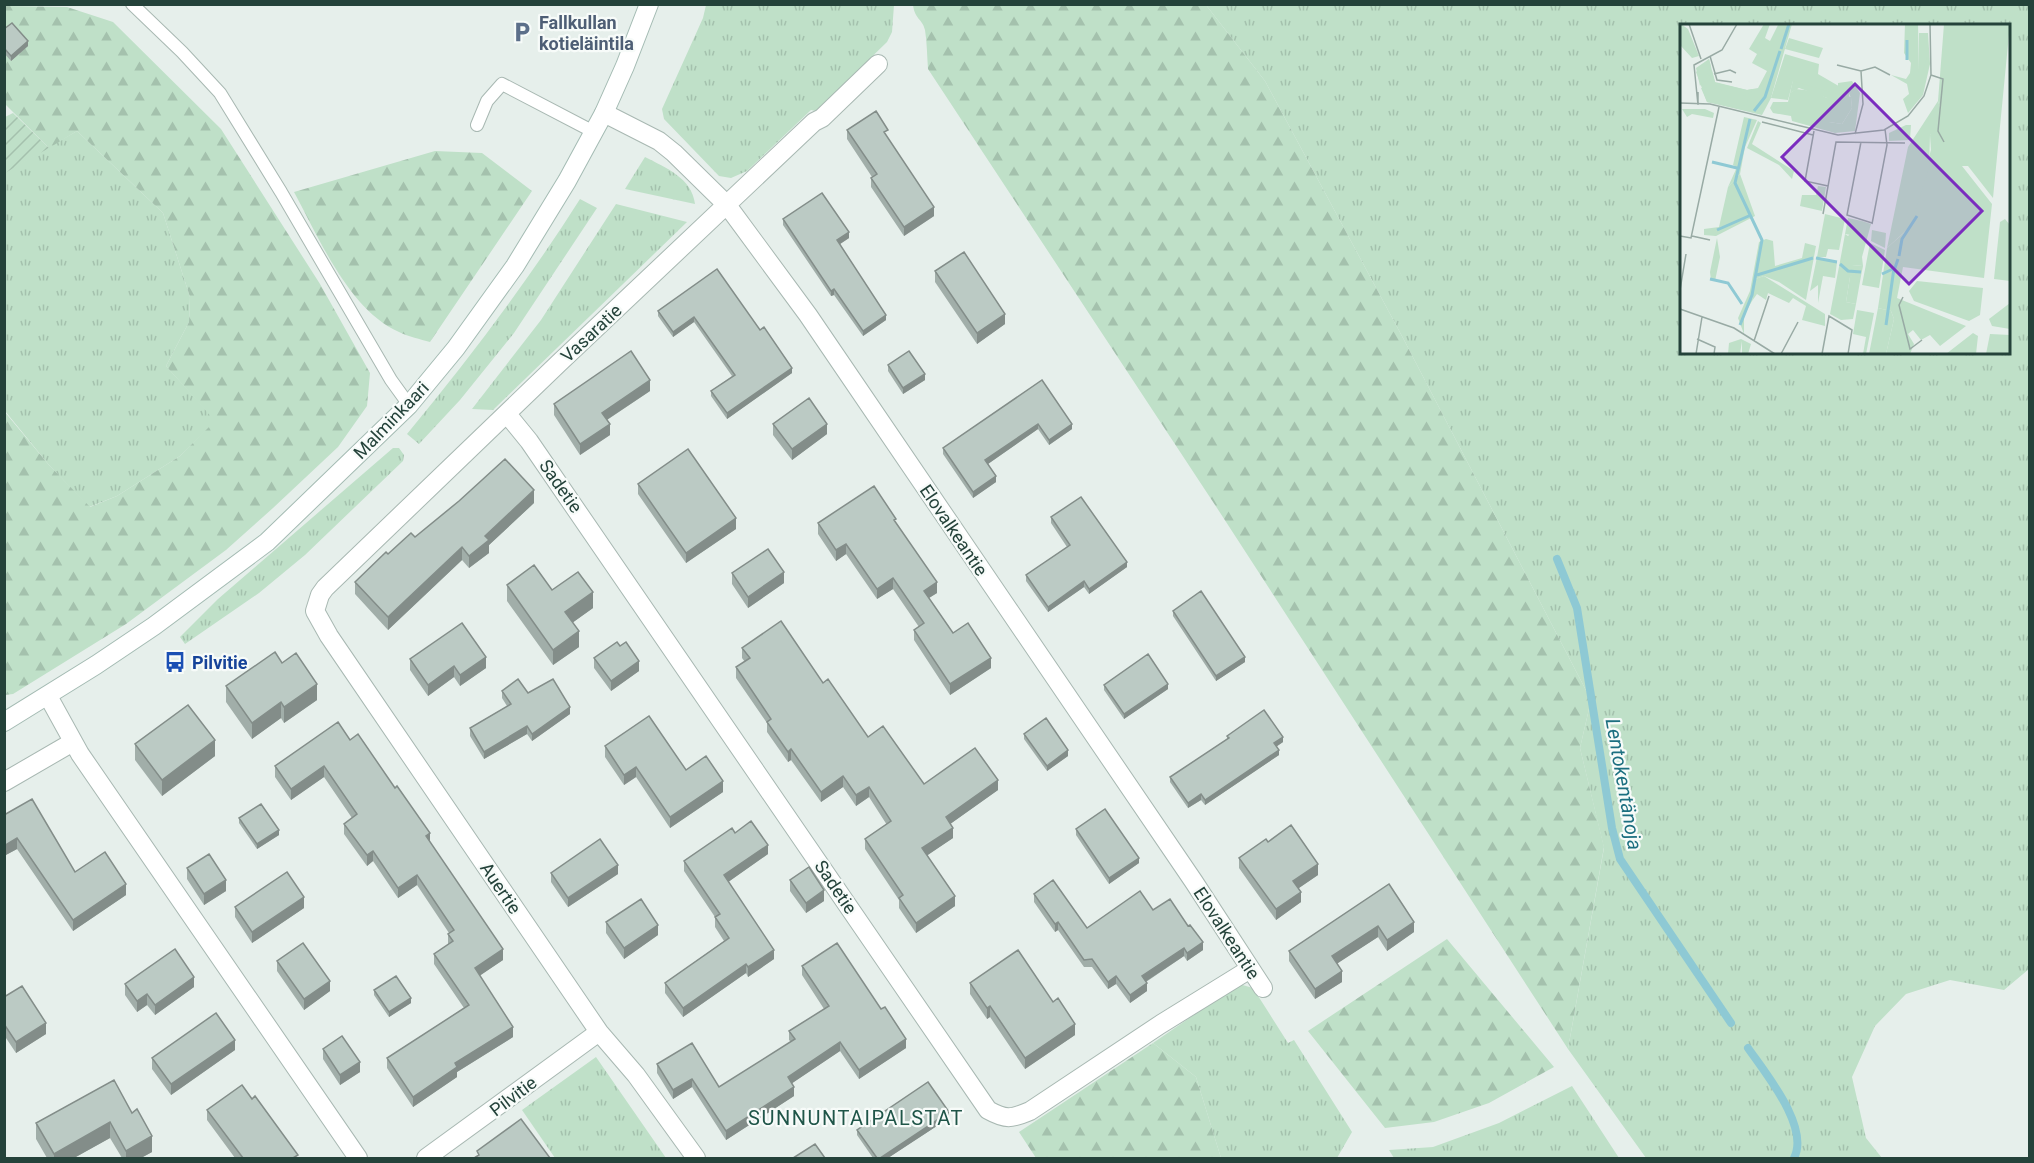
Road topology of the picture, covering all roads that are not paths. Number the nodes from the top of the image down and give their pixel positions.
1 (132, 4) edge
2 (649, 4) edge
3 (878, 64) dead end
4 (604, 112) junction
5 (477, 125) dead end
6 (594, 132) junction
7 (727, 205) junction
8 (409, 405) junction
9 (507, 414) junction
10 (315, 611) joint
11 (48, 696) junction
12 (4, 722) edge
13 (73, 742) junction
14 (4, 782) edge
15 (1250, 969) junction
16 (1263, 988) dead end
17 (599, 1032) junction
18 (357, 1158) edge
19 (426, 1158) edge
20 (696, 1158) edge

1 - 8 lane
2 - 4 street, Malminkaari
3 - 7 street, Vasaratie
4 - 6 street, Malminkaari
4 - 7 street, Elovalkeantie
5 - 6 lane
6 - 8 street, Malminkaari
7 - 9 street, Vasaratie
7 - 15 street, Elovalkeantie
8 - 11 street, Malminkaari
9 - 10 street, Vasaratie
9 - 15 street, Sadetie
10 - 17 street, Auertie
11 - 12 street, Malminkaari
11 - 13 street
13 - 14 street
13 - 18 street
15 - 16 street, Elovalkeantie
17 - 19 street, Pilvitie
17 - 20 street, Auertie

